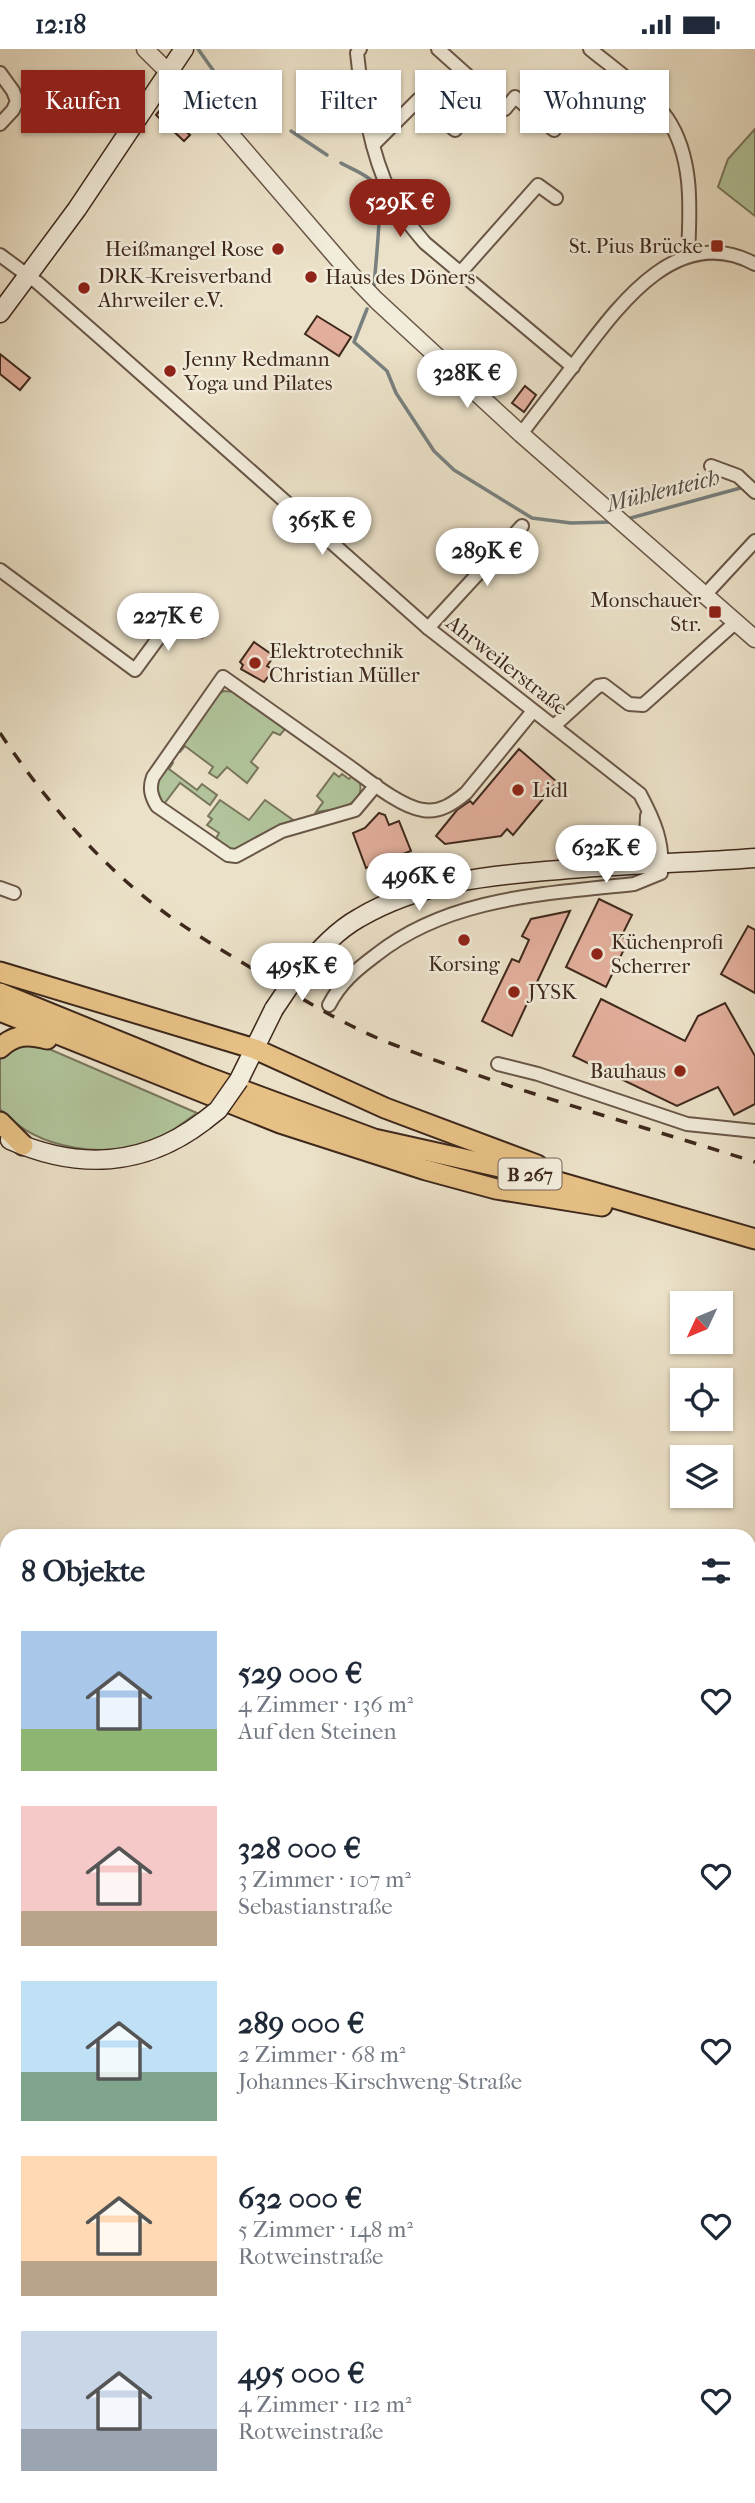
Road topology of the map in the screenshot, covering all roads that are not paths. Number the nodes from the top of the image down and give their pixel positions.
1 (145, 49) edge
2 (184, 49) edge
3 (360, 49) edge
4 (438, 49) edge
5 (590, 49) edge
6 (167, 70) edge
7 (172, 70) edge
8 (0, 73) edge
9 (159, 89) edge
10 (520, 101) edge
11 (415, 103) edge
12 (0, 124) edge
13 (229, 133) edge
14 (373, 145) junction
15 (556, 198) dead end
16 (0, 255) edge
17 (688, 255) junction
18 (755, 264) edge
19 (460, 273) junction
20 (28, 277) junction
21 (0, 313) edge
22 (573, 367) junction
23 (521, 434) junction
24 (711, 466) dead end
25 (749, 486) edge
26 (522, 526) dead end
27 (755, 541) edge
28 (0, 570) edge
29 (705, 595) junction
30 (160, 602) dead end
31 (176, 614) junction
32 (736, 622) junction
33 (428, 628) junction
34 (200, 631) dead end
35 (755, 639) edge
36 (533, 711) junction
37 (554, 726) junction
38 (376, 785) junction
39 (755, 858) edge
40 (654, 862) junction
41 (0, 888) edge
42 (14, 893) dead end
43 (0, 972) edge
44 (0, 993) edge
45 (329, 1005) dead end
46 (0, 1011) edge
47 (0, 1048) edge
48 (255, 1049) junction
49 (98, 1051) junction
50 (498, 1064) dead end
51 (0, 1122) edge
52 (755, 1131) edge
53 (0, 1135) edge
54 (23, 1145) junction
55 (683, 1219) junction
56 (755, 1240) edge

1 - 6 street
2 - 7 main road
3 - 14 street
4 - 10 street
5 - 17 street
8 - 12 street
9 - 20 main road
11 - 14 street
13 - 23 street
14 - 19 street
15 - 19 street
16 - 20 street, Ahrweilerstraße
17 - 18 street
17 - 22 street
19 - 22 street
20 - 21 main road
20 - 33 street, Ahrweilerstraße
22 - 23 street
23 - 29 street
24 - 25 street
26 - 33 street
27 - 29 street
28 - 31 street
29 - 32 street
30 - 31 street
31 - 34 street
32 - 35 street
32 - 37 street
33 - 36 street, Ahrweilerstraße
36 - 37 street, Ahrweilerstraße
36 - 38 street
37 - 40 street, Ahrweilerstraße
38 - 38 street
39 - 40 main road
40 - 45 street
40 - 48 main road, bridge
41 - 42 street
43 - 48 main road
44 - 55 main road, B 267
46 - 49 main road, B 267
47 - 49 main road, B 267
48 - 54 main road, bridge
48 - 55 main road, B 267
49 - 55 main road, B 267
50 - 52 street
51 - 54 main road
53 - 54 main road
55 - 56 main road, B 267

